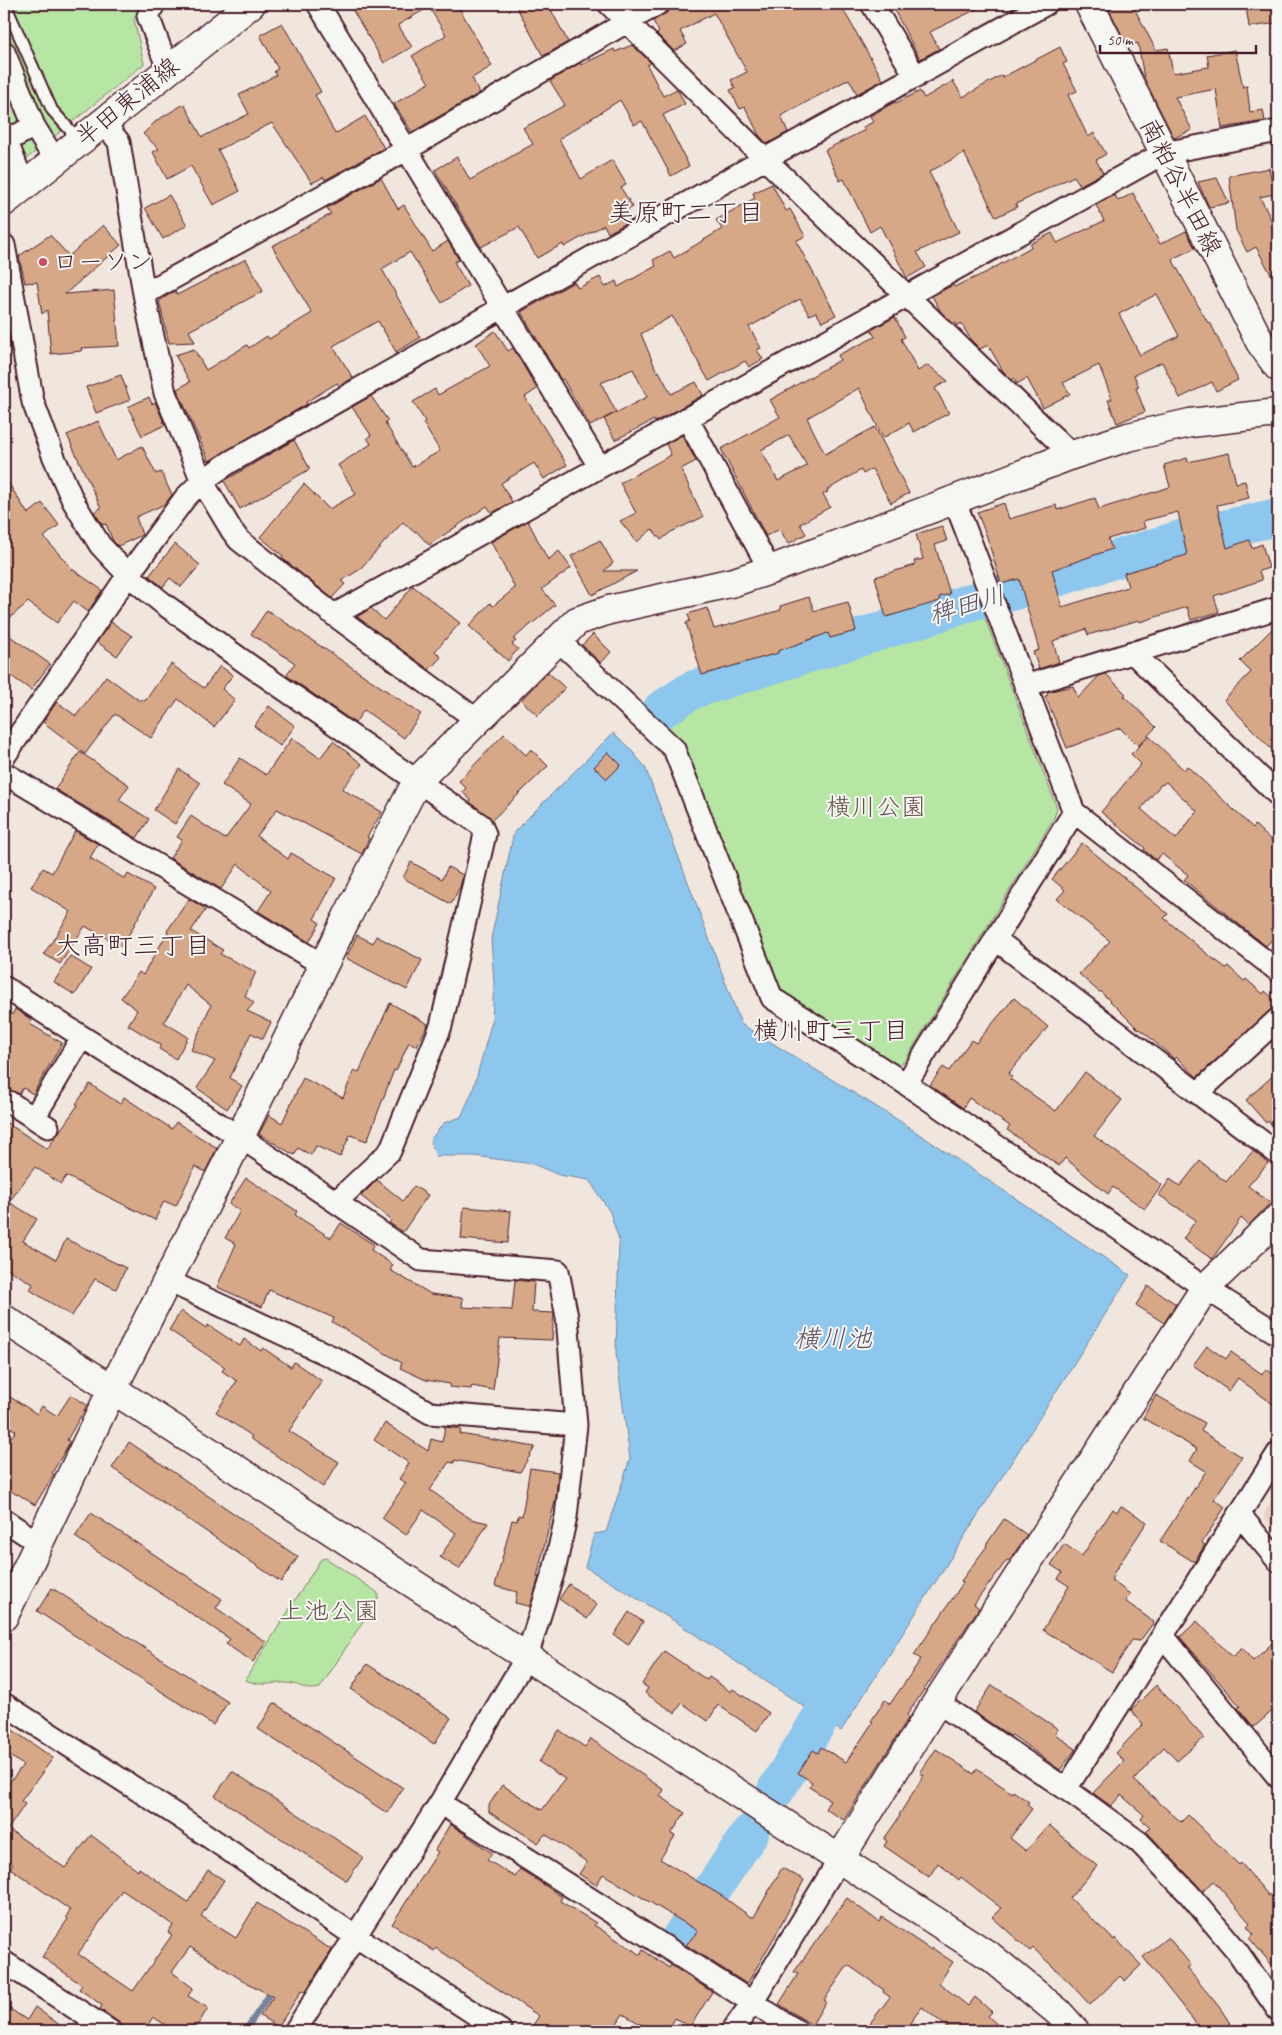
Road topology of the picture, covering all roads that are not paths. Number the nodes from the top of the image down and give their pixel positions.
1 (8, 4) edge
2 (154, 4) edge
3 (251, 4) edge
4 (318, 4) edge
5 (609, 4) edge
6 (658, 4) edge
7 (872, 4) edge
8 (1046, 4) edge
9 (1089, 4) edge
10 (626, 22) junction
11 (4, 52) edge
12 (168, 69) junction
13 (916, 77) junction
14 (103, 122) junction
15 (34, 126) junction
16 (1278, 131) edge
17 (4, 134) edge
18 (80, 140) junction
19 (47, 147) dead end
20 (406, 150) junction
21 (1164, 153) junction
22 (765, 159) junction
23 (18, 170) dead end
24 (4, 202) edge
25 (4, 245) edge
26 (144, 294) junction
27 (908, 296) junction
28 (502, 307) junction
29 (1278, 367) edge
30 (1278, 413) edge
31 (687, 418) junction
32 (1072, 455) junction
33 (599, 466) junction
34 (202, 481) junction
35 (954, 499) junction
36 (770, 570) junction
37 (128, 575) junction
38 (1278, 608) edge
39 (334, 615) junction
40 (558, 640) junction
41 (1132, 652) junction
42 (1025, 686) junction
43 (478, 720) junction
44 (4, 757) edge
45 (4, 773) edge
46 (417, 781) junction
47 (1278, 795) edge
48 (1074, 812) junction
49 (996, 939) junction
50 (323, 965) junction
51 (1278, 971) edge
52 (4, 987) edge
53 (1278, 1019) edge
54 (82, 1037) junction
55 (906, 1084) junction
56 (1198, 1093) junction
57 (9, 1102) dead end
58 (240, 1137) junction
59 (1278, 1154) edge
60 (337, 1201) junction
61 (1278, 1218) edge
62 (168, 1281) junction
63 (1204, 1288) junction
64 (4, 1319) edge
65 (1278, 1334) edge
66 (112, 1390) junction
67 (576, 1425) junction
68 (1278, 1453) edge
69 (1240, 1515) junction
70 (4, 1520) edge
71 (39, 1543) junction
72 (1278, 1561) edge
73 (4, 1616) edge
74 (1164, 1637) junction
75 (527, 1656) junction
76 (937, 1702) junction
77 (4, 1704) edge
78 (1278, 1777) edge
79 (1066, 1789) junction
80 (440, 1803) junction
81 (839, 1860) junction
82 (355, 1936) junction
83 (4, 1962) edge
84 (752, 2003) junction
85 (1278, 2010) edge
86 (110, 2031) edge
87 (295, 2031) edge
88 (501, 2031) edge
89 (732, 2031) edge
90 (797, 2031) edge
91 (1075, 2031) edge

1 - 18 lane
2 - 12 street
3 - 12 street, 半田東浦線
4 - 20 street
5 - 10 street
6 - 10 street
7 - 13 street
8 - 13 street
9 - 21 street, 南粕谷半田線
10 - 20 street
10 - 22 street
11 - 15 street
12 - 14 street, 半田東浦線
13 - 22 street
14 - 18 street, 半田東浦線
14 - 26 street
15 - 17 street
15 - 19 street
16 - 21 street
17 - 23 street
18 - 24 street, 半田東浦線
20 - 26 street
20 - 28 street
21 - 27 street
21 - 29 street, 南粕谷半田線
22 - 27 street
22 - 28 street
25 - 37 street
26 - 34 street
27 - 31 street
27 - 32 street
28 - 33 street
28 - 34 street
30 - 32 street
31 - 33 street
31 - 36 street
32 - 35 street
33 - 39 street
34 - 37 street
34 - 39 street
35 - 36 street
35 - 42 street
36 - 40 street
37 - 44 street
37 - 46 street
38 - 41 street
39 - 43 street
40 - 43 street
40 - 55 street
41 - 42 street
41 - 47 street
42 - 48 street
43 - 46 street
45 - 50 street
46 - 50 street
46 - 60 street
48 - 49 street
48 - 51 street
49 - 55 street
49 - 56 street
50 - 58 street
52 - 54 street
53 - 56 street
54 - 57 street
54 - 58 street
55 - 63 street
56 - 59 street
58 - 60 street
58 - 62 street
60 - 67 street
61 - 63 street
62 - 66 street
62 - 67 street
63 - 65 street
63 - 76 street
64 - 66 street
66 - 71 street
66 - 75 street
67 - 75 street
68 - 69 street
69 - 72 street
69 - 74 street
70 - 71 street
71 - 73 street
74 - 78 street
74 - 79 street
75 - 80 street
75 - 81 street
76 - 79 street
76 - 81 street
77 - 82 street
79 - 85 street
80 - 82 street
80 - 84 street
81 - 84 street
81 - 91 street
82 - 87 street
82 - 88 street
83 - 86 street
84 - 89 street
84 - 90 street

